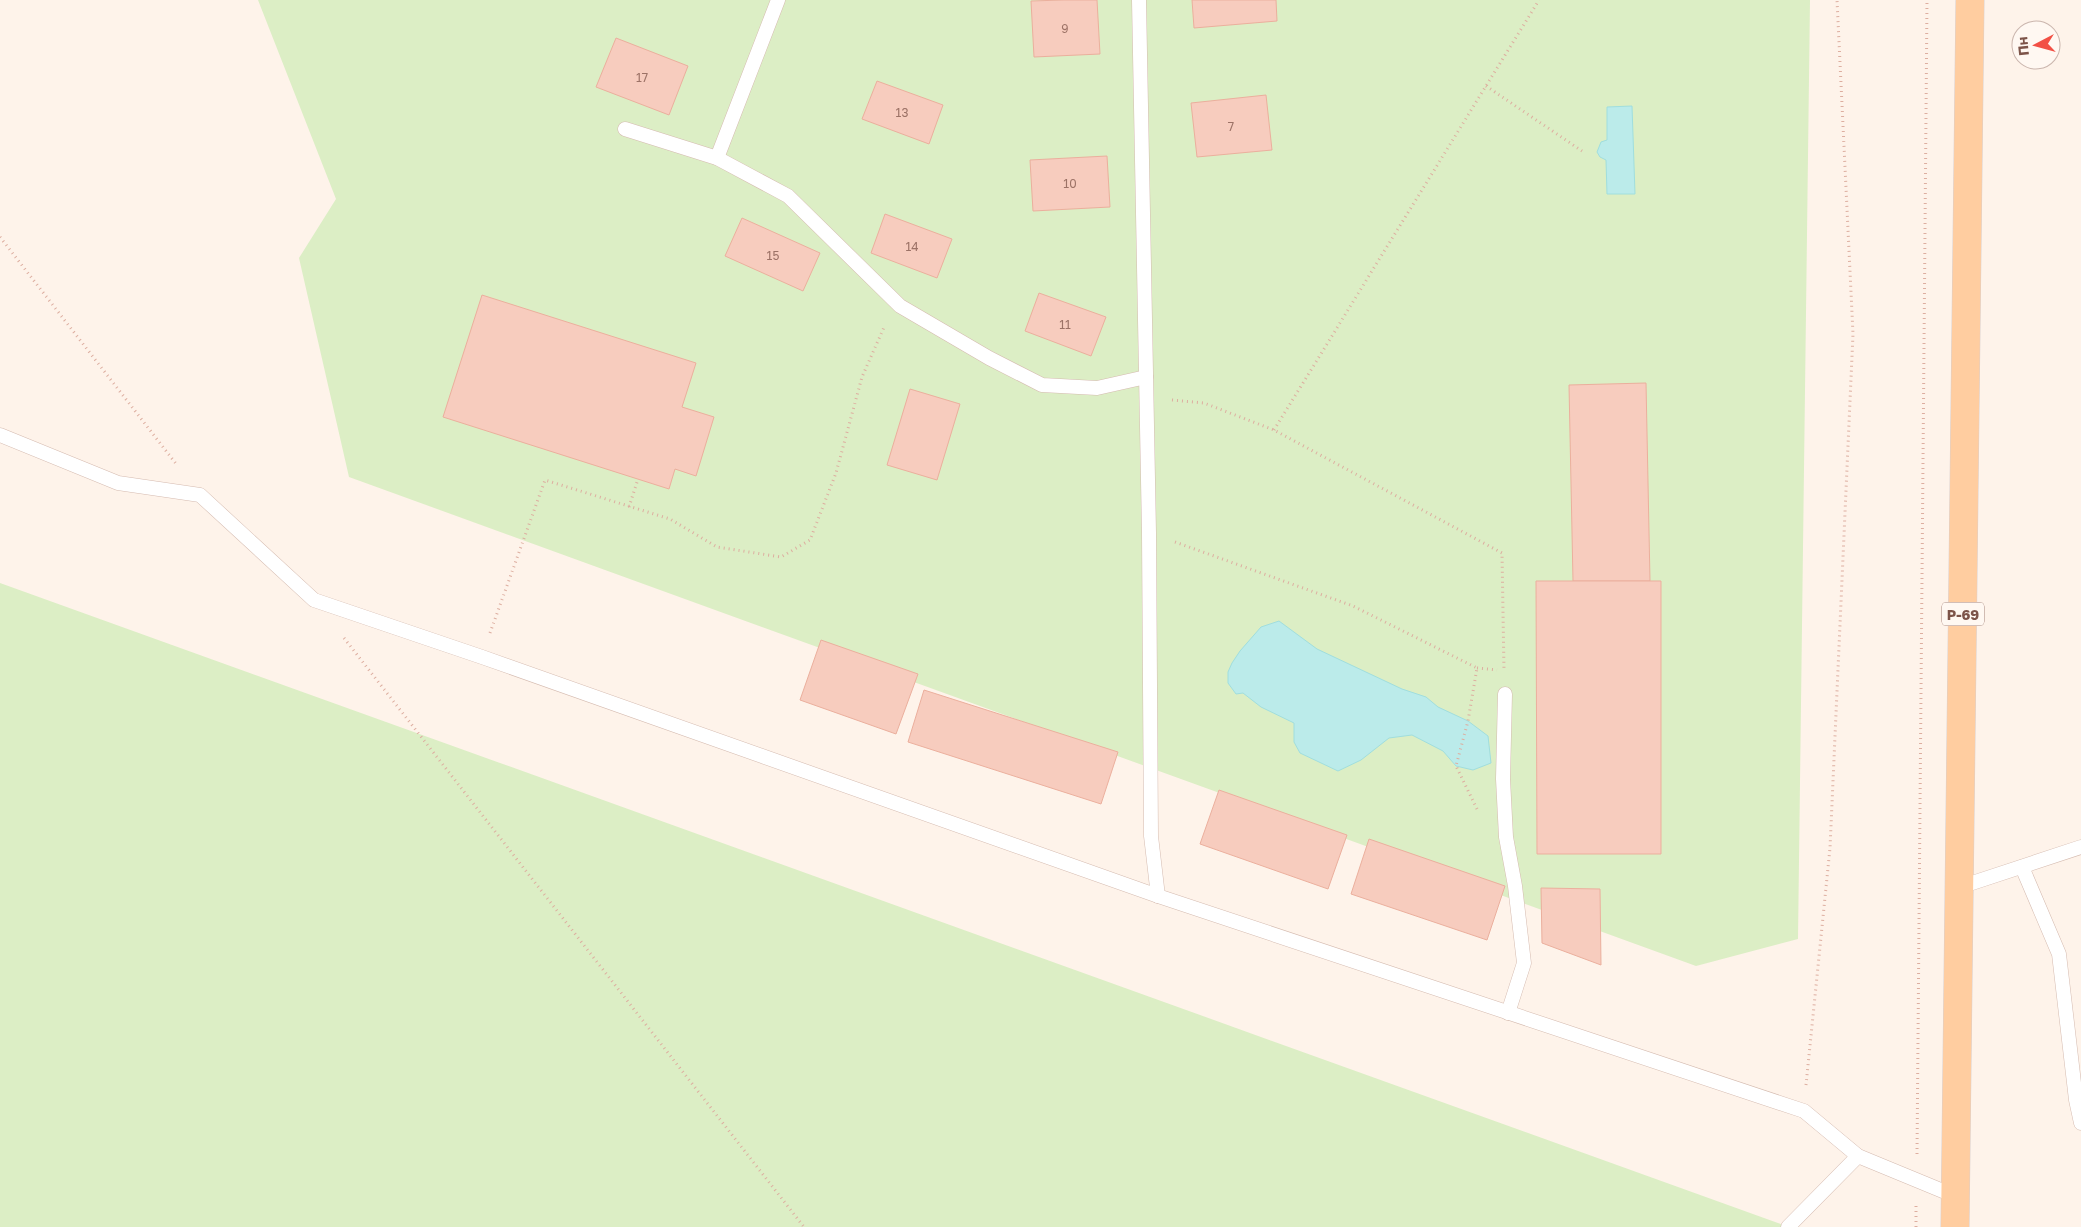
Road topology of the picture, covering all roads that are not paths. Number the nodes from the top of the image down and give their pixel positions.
1 (778, 0) edge
2 (1139, 0) edge
3 (1970, 0) edge
4 (625, 129) dead end
5 (717, 158) junction
6 (1146, 377) junction
7 (0, 435) edge
8 (1504, 694) road end
9 (2081, 847) edge
10 (2022, 867) junction
11 (1960, 887) junction
12 (1158, 896) junction
13 (1508, 1013) junction
14 (2081, 1123) edge
15 (1858, 1156) junction
16 (1955, 1196) junction
17 (1788, 1227) edge
18 (1954, 1227) edge

1 - 5 lane
2 - 6 lane
3 - 11 main road, Р-69
4 - 5 lane
5 - 6 lane
6 - 12 lane
7 - 12 lane
8 - 13 lane
9 - 10 lane
10 - 11 lane
10 - 14 lane
11 - 16 main road, Р-69
12 - 13 lane
13 - 15 lane
15 - 16 lane
15 - 17 lane
16 - 18 main road, Р-69

